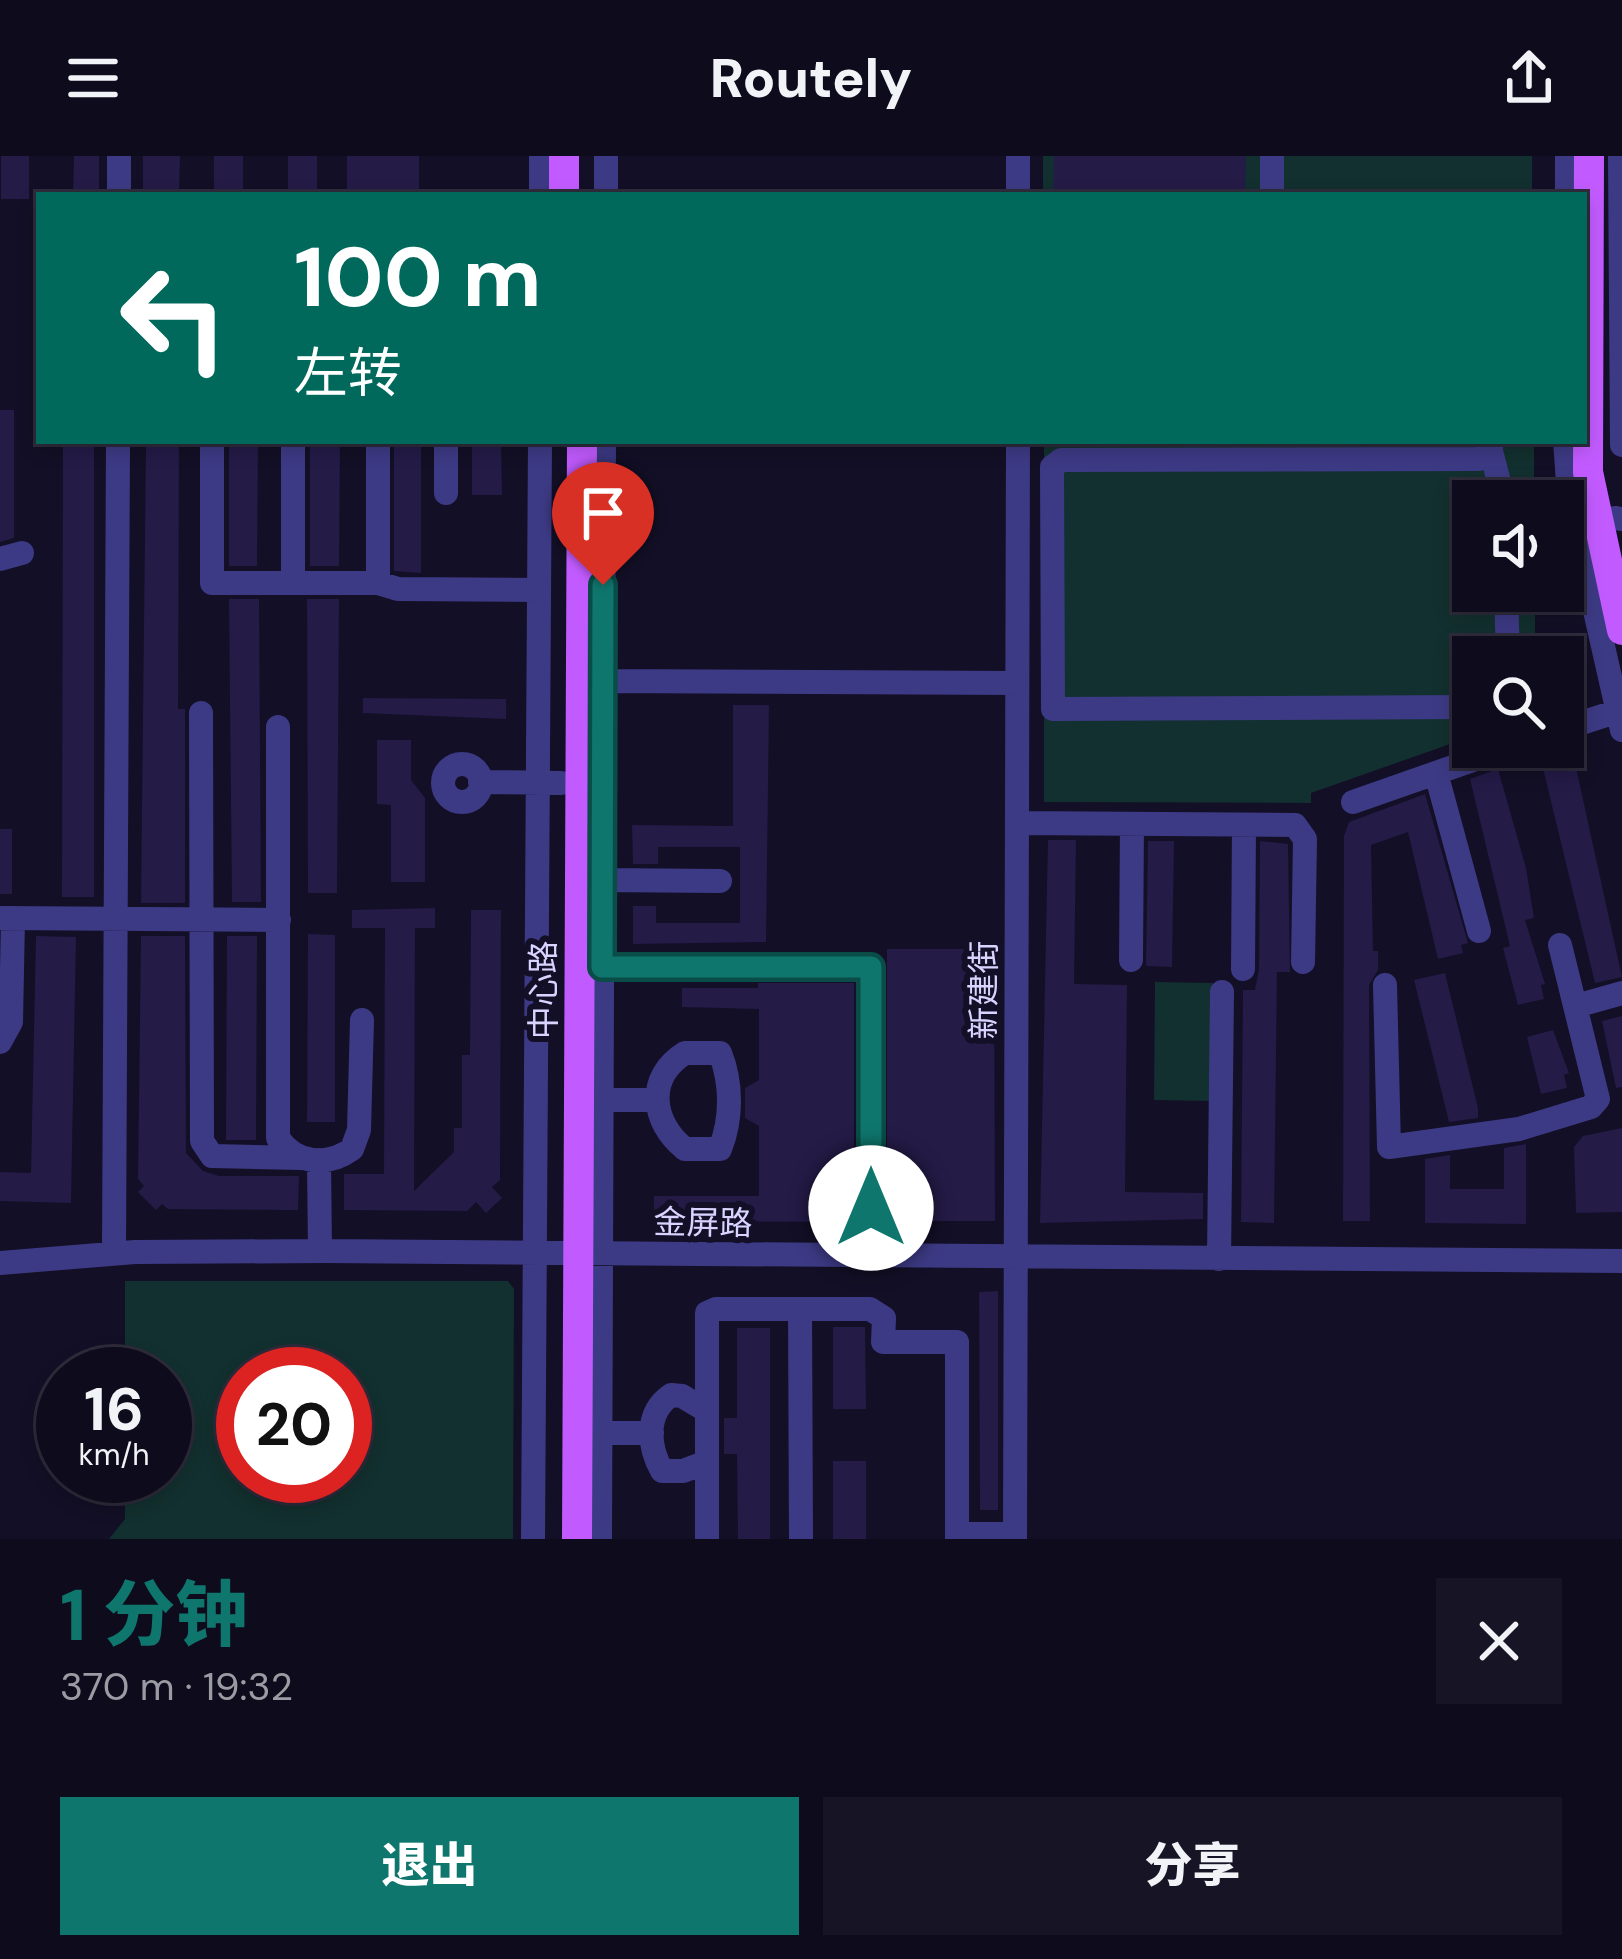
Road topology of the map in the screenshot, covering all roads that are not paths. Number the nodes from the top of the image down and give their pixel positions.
1 (119, 156) edge
2 (542, 156) edge
3 (564, 156) edge
4 (583, 156) edge
5 (606, 156) edge
6 (1018, 156) edge
7 (1272, 156) edge
8 (1567, 156) edge
9 (1589, 156) edge
10 (1607, 156) edge
11 (1620, 156) edge
12 (119, 192) edge
13 (541, 192) edge
14 (564, 192) edge
15 (583, 192) edge
16 (606, 192) edge
17 (1018, 192) edge
18 (1272, 192) edge
19 (1567, 192) edge
20 (1587, 299) edge
21 (1587, 395) edge
22 (118, 444) edge
23 (212, 444) edge
24 (293, 444) edge
25 (378, 444) edge
26 (446, 444) edge
27 (540, 444) edge
28 (563, 444) edge
29 (582, 444) edge
30 (604, 444) edge
31 (1018, 444) edge
32 (1565, 444) edge
33 (1491, 446) edge
34 (1622, 446) edge
35 (1268, 450) edge
36 (1499, 480) edge
37 (446, 493) dead end
38 (1618, 518) edge
39 (1622, 549) edge
40 (293, 583) junction
41 (378, 583) junction
42 (539, 590) junction
43 (1622, 630) edge
44 (602, 681) junction
45 (1017, 683) junction
46 (1452, 707) edge
47 (201, 713) dead end
48 (1620, 720) edge
49 (1584, 726) edge
50 (278, 727) dead end
51 (1452, 767) edge
52 (1436, 773) junction
53 (480, 782) dead end
54 (549, 783) junction
55 (1353, 802) dead end
56 (1017, 823) junction
57 (1132, 824) junction
58 (1244, 825) junction
59 (602, 880) junction
60 (721, 881) dead end
61 (7, 918) edge
62 (116, 919) junction
63 (200, 920) junction
64 (279, 920) junction
65 (1479, 931) dead end
66 (1560, 946) dead end
67 (1131, 960) dead end
68 (1303, 962) dead end
69 (602, 967) junction
70 (1243, 969) dead end
71 (1385, 986) dead end
72 (1222, 992) dead end
73 (1622, 994) edge
74 (1576, 1006) junction
75 (362, 1020) dead end
76 (0, 1042) edge
77 (601, 1100) junction
78 (657, 1100) dead end
79 (310, 1159) junction
80 (871, 1208) dead end
81 (320, 1251) junction
82 (114, 1253) junction
83 (569, 1253) junction
84 (1016, 1258) junction
85 (1219, 1258) junction
86 (1622, 1261) edge
87 (0, 1263) edge
88 (800, 1309) junction
89 (707, 1411) junction
90 (589, 1433) junction
91 (652, 1433) junction
92 (707, 1462) junction
93 (957, 1536) edge
94 (1015, 1536) edge
95 (532, 1539) edge
96 (558, 1539) edge
97 (577, 1539) edge
98 (600, 1539) edge
99 (707, 1539) edge
100 (800, 1539) edge

1 - 12 street
2 - 13 street
3 - 14 main road
4 - 15 main road
5 - 16 street
6 - 17 street
7 - 18 street
8 - 19 street
9 - 20 main road
10 - 38 main road
11 - 34 street
21 - 43 main road
22 - 62 street
23 - 40 street
24 - 40 street
25 - 41 street
26 - 37 street
27 - 42 street
28 - 54 main road, 中心路
29 - 83 main road, 中心路
30 - 44 street
31 - 45 street, 新建街
32 - 48 street
33 - 35 street
33 - 36 street
35 - 46 street
38 - 39 main road
40 - 41 street
41 - 42 street
42 - 54 street
44 - 45 street
44 - 59 street
45 - 56 street, 新建街
47 - 63 street
48 - 49 street
50 - 64 street
51 - 52 street
52 - 55 street
52 - 65 street
53 - 54 street
54 - 83 main road, 中心路
56 - 57 street
56 - 84 street, 新建街
57 - 58 street
57 - 67 street
58 - 68 street
58 - 70 street
59 - 60 street
59 - 69 street
61 - 62 street
61 - 76 street
62 - 63 street
62 - 82 street
63 - 64 street
63 - 79 street
64 - 79 street
66 - 74 street
69 - 77 street
69 - 80 street
71 - 74 street
72 - 85 street
73 - 74 street
75 - 79 street
77 - 78 street
77 - 83 street
79 - 81 street
81 - 82 street, 金屏路
81 - 83 street, 金屏路
82 - 87 street, 金屏路
83 - 84 street, 金屏路
83 - 90 main road, 中心路
83 - 95 street
83 - 96 main road, 中心路
84 - 85 street, 金屏路
84 - 94 street, 新建街
85 - 86 street, 金屏路
88 - 89 street
88 - 93 street
88 - 100 street
89 - 91 street
89 - 92 street
90 - 91 street
90 - 97 main road, 中心路
90 - 98 street
91 - 92 street
92 - 99 street
93 - 94 street

